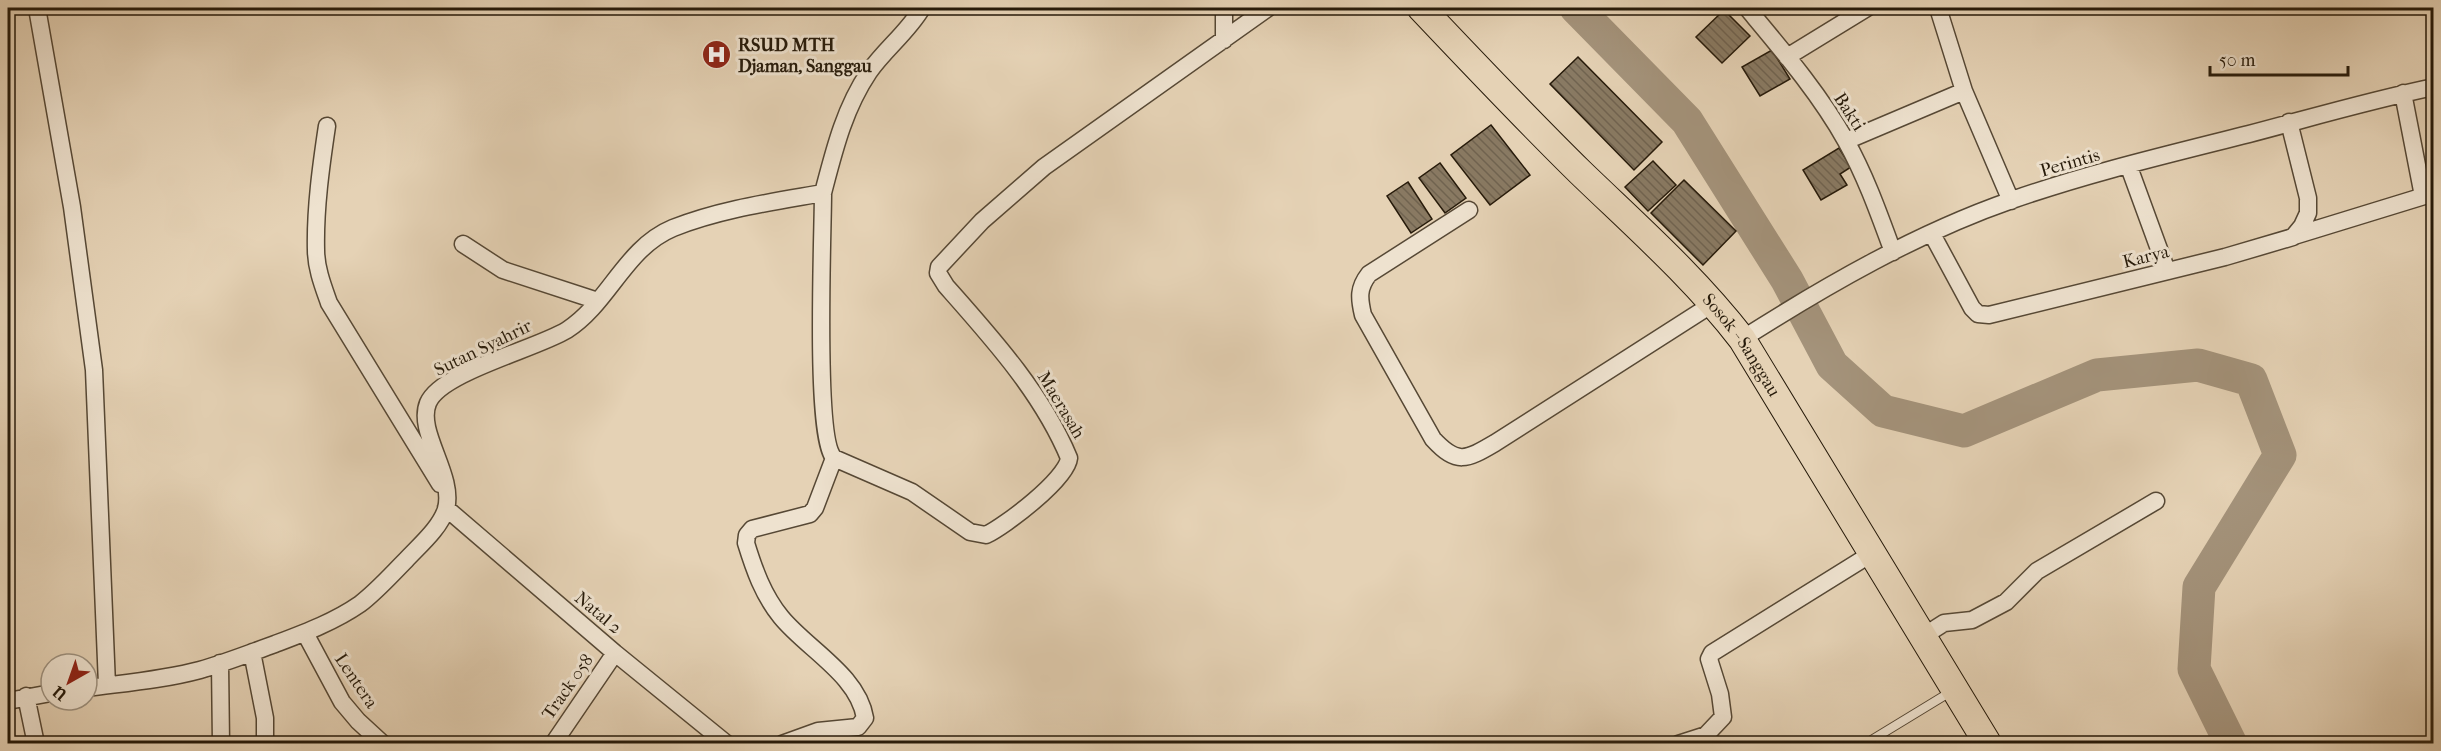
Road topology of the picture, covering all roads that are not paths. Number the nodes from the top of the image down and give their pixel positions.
1 (37, 8) edge
2 (922, 8) edge
3 (1224, 8) edge
4 (1268, 8) edge
5 (1421, 8) edge
6 (1747, 8) edge
7 (1867, 8) edge
8 (1938, 8) edge
9 (1224, 40) junction
10 (1787, 57) junction
11 (2433, 87) edge
12 (1964, 91) junction
13 (2403, 93) junction
14 (2289, 122) junction
15 (327, 126) dead end
16 (1846, 141) junction
17 (2129, 167) junction
18 (823, 193) junction
19 (2428, 194) edge
20 (2011, 201) junction
21 (1469, 210) dead end
22 (1932, 234) junction
23 (2293, 237) junction
24 (463, 244) dead end
25 (1893, 252) junction
26 (2166, 271) junction
27 (598, 301) junction
28 (1714, 303) junction
29 (1742, 339) junction
30 (834, 458) junction
31 (2156, 501) dead end
32 (447, 502) junction
33 (1871, 554) junction
34 (305, 633) junction
35 (1922, 637) junction
36 (252, 652) junction
37 (615, 653) junction
38 (220, 663) junction
39 (107, 685) junction
40 (99, 686) edge
41 (1955, 689) junction
42 (39, 694) edge
43 (26, 696) junction
44 (8, 701) edge
45 (36, 744) edge
46 (221, 744) edge
47 (265, 744) edge
48 (383, 744) edge
49 (553, 744) edge
50 (728, 744) edge
51 (782, 744) edge
52 (1678, 744) edge
53 (1865, 744) edge
54 (1988, 744) edge

1 - 39 street
2 - 18 street
3 - 9 street
4 - 9 street, Maerasah
5 - 28 highway, Sosok - Sanggau
6 - 10 street, Bakti
7 - 10 street
8 - 12 street
9 - 30 street, Maerasah
10 - 16 street, Bakti
11 - 13 street, Perintis
12 - 16 street
12 - 20 street
13 - 14 street, Perintis
13 - 19 street
14 - 17 street, Perintis
14 - 23 street
15 - 32 street, Natal 2
16 - 25 street, Bakti
17 - 20 street, Perintis
17 - 26 street
18 - 27 street, Sutan Syahrir
18 - 30 street
19 - 23 street, Karya
20 - 22 street, Perintis
21 - 28 street
22 - 25 street, Perintis
22 - 26 street, Karya
23 - 26 street, Karya
24 - 27 street
25 - 29 street, Perintis
27 - 32 street, Sutan Syahrir
28 - 29 highway, Sosok - Sanggau
29 - 33 highway, Sosok - Sanggau
30 - 51 street
31 - 35 street
32 - 34 street
32 - 37 street, Natal 2
33 - 35 highway, Sosok - Sanggau
33 - 52 street
34 - 36 street
34 - 48 street, Lentera
35 - 41 highway, Sosok - Sanggau
36 - 38 street
36 - 47 street
37 - 49 street, Track 058
37 - 50 street, Natal 2
38 - 39 street
38 - 46 street
39 - 40 street
41 - 53 lane
41 - 54 highway, Sosok - Sanggau
42 - 43 street
43 - 44 street
43 - 45 street

